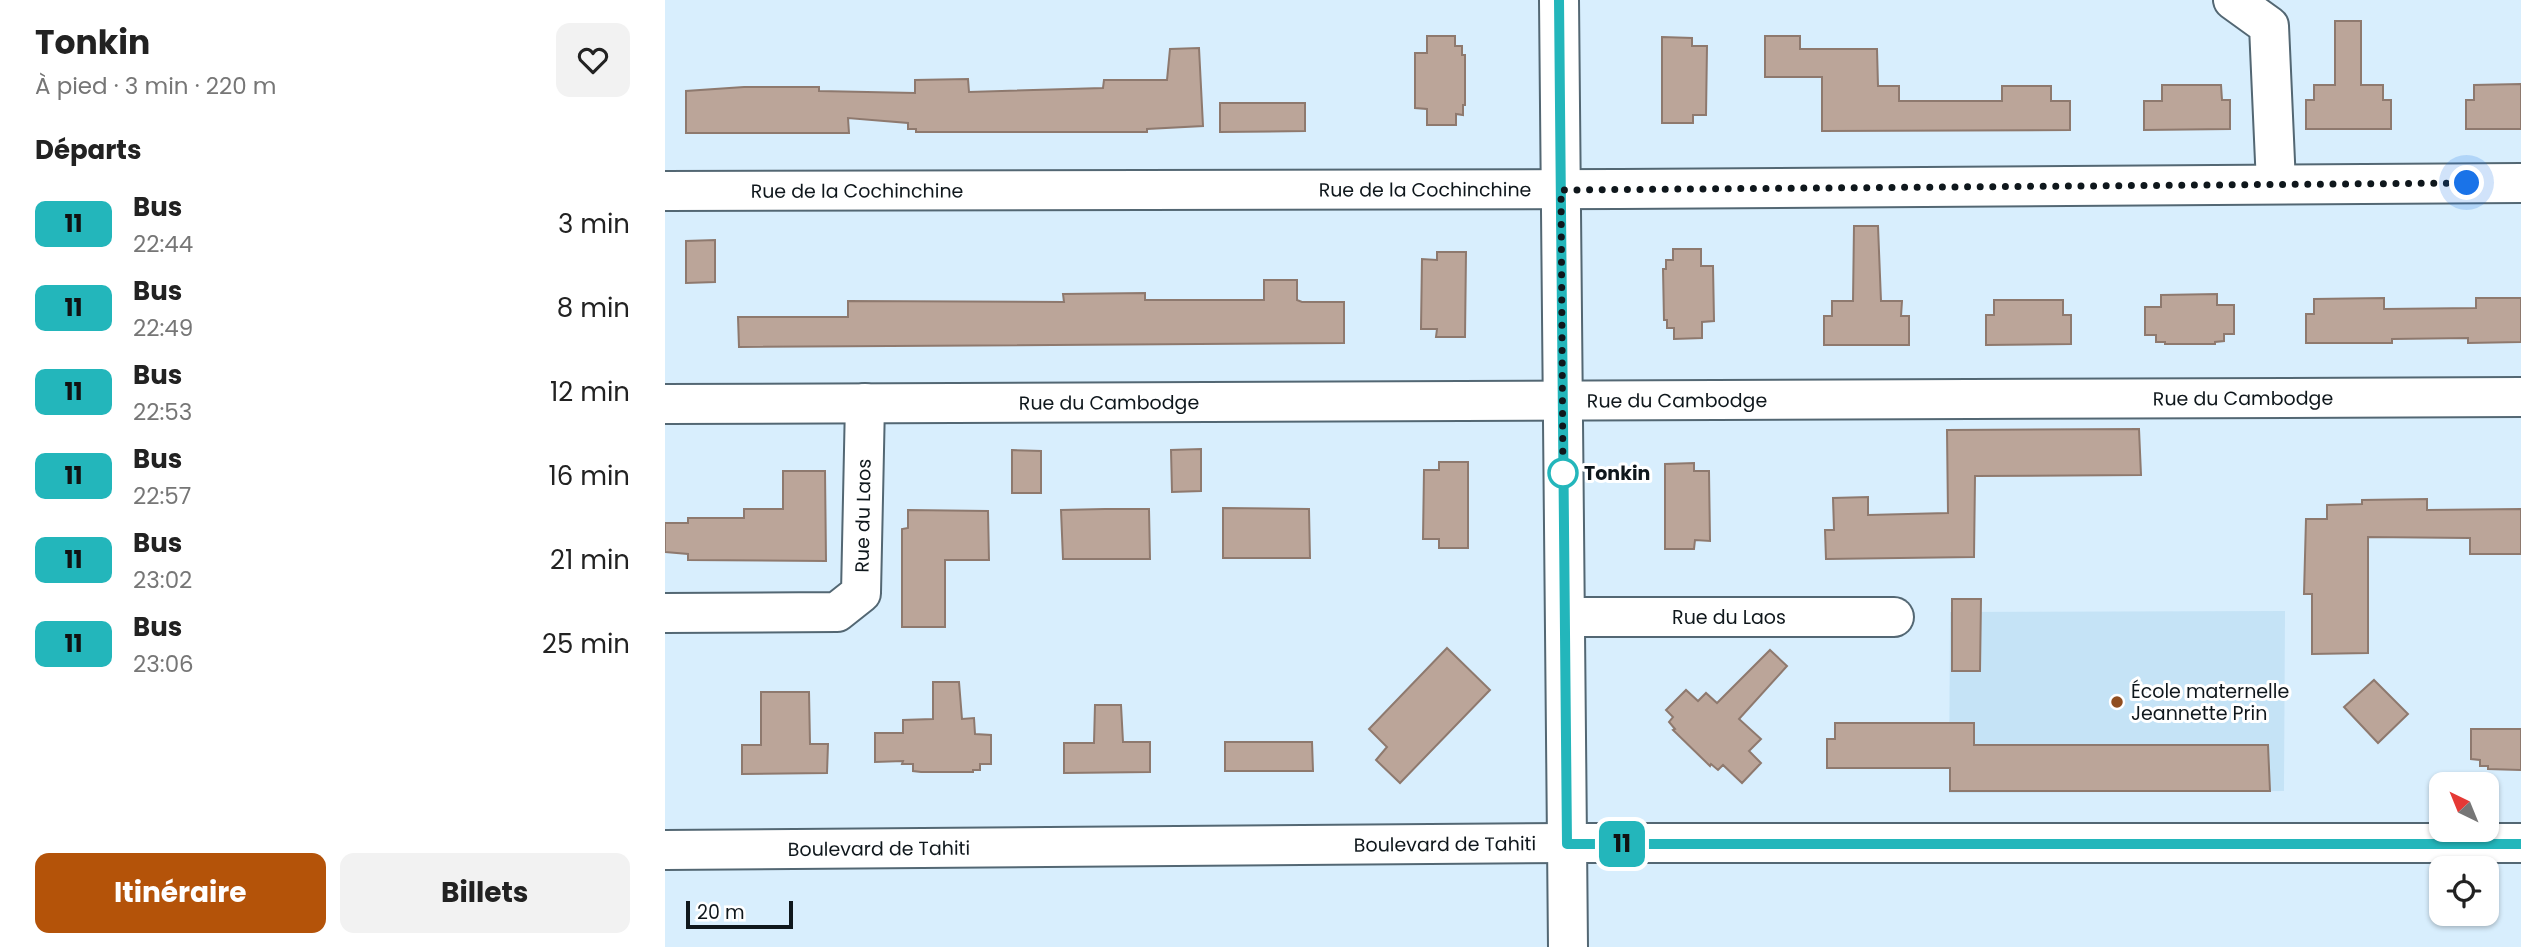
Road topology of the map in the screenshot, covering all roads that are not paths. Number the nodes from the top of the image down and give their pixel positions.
1 (1559, 0) edge
2 (2233, 0) edge
3 (2521, 183) edge
4 (2276, 184) junction
5 (1561, 190) junction
6 (665, 191) edge
7 (2521, 397) edge
8 (1563, 402) junction
9 (865, 403) junction
10 (665, 404) edge
11 (665, 613) edge
12 (1565, 617) junction
13 (1894, 617) dead end
14 (1567, 844) junction
15 (2521, 844) edge
16 (665, 850) edge
17 (1569, 947) edge

1 - 5 street
2 - 4 street
3 - 4 street, Rue de la Cochinchine
4 - 5 street, Rue de la Cochinchine
5 - 6 street, Rue de la Cochinchine
5 - 8 street
7 - 8 street, Rue du Cambodge
8 - 9 street, Rue du Cambodge
8 - 12 street
9 - 10 street, Rue du Cambodge
9 - 11 street, Rue du Laos
12 - 13 street, Rue du Laos
12 - 14 street
14 - 15 street, Boulevard de Tahiti
14 - 16 street, Boulevard de Tahiti
14 - 17 street

